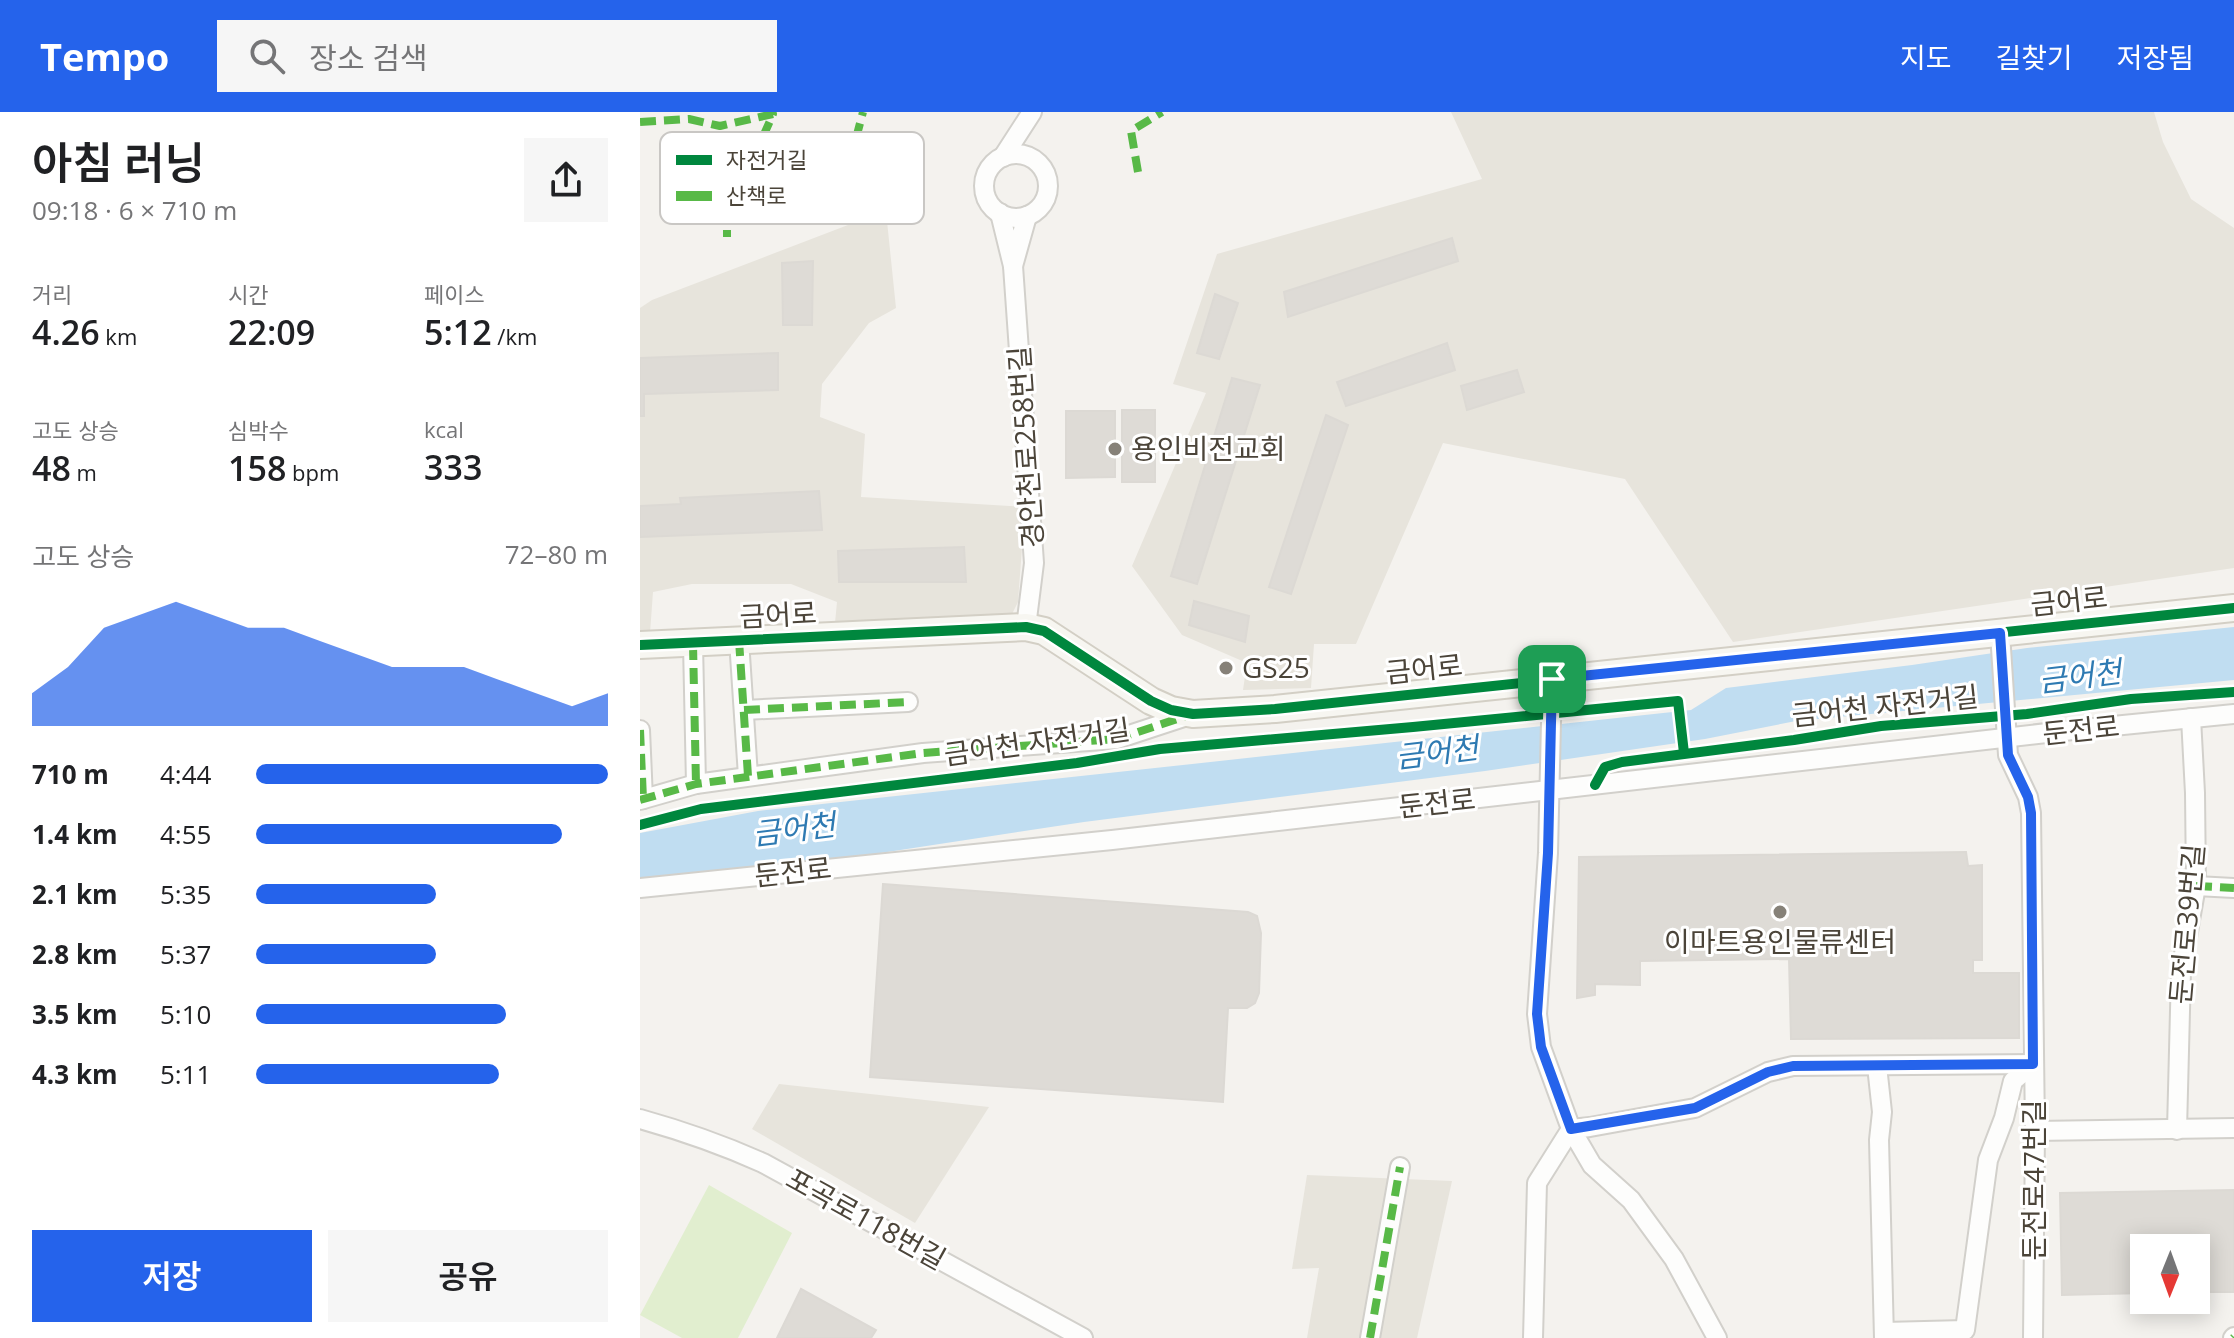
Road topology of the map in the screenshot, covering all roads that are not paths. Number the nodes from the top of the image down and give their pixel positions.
1 (1033, 112) edge
2 (1003, 157) junction
3 (1031, 157) junction
4 (1000, 213) junction
5 (1027, 216) junction
6 (1013, 266) junction
7 (2234, 608) edge
8 (1026, 627) junction
9 (2000, 633) junction
10 (739, 640) junction
11 (693, 644) junction
12 (640, 645) edge
13 (1552, 686) junction
14 (908, 702) dead end
15 (744, 710) junction
16 (1193, 714) junction
17 (2234, 714) edge
18 (2191, 718) junction
19 (640, 730) edge
20 (2008, 738) junction
21 (748, 776) junction
22 (1549, 783) junction
23 (696, 784) junction
24 (641, 800) edge
25 (2196, 886) junction
26 (640, 888) edge
27 (2234, 888) edge
28 (2033, 1064) junction
29 (1877, 1066) junction
30 (640, 1119) edge
31 (2234, 1128) edge
32 (1571, 1129) junction
33 (2177, 1130) junction
34 (2035, 1131) junction
35 (1400, 1167) dead end
36 (1884, 1335) edge
37 (1083, 1338) edge
38 (1370, 1338) edge
39 (1533, 1338) edge
40 (1717, 1338) edge
41 (2033, 1338) edge

1 - 2 street
1 - 3 street
2 - 3 street
2 - 4 street
3 - 5 street
4 - 5 street
4 - 6 street
5 - 6 street
6 - 8 street, 경안천로258번길
7 - 9 street, 금어로
8 - 10 street, 금어로
8 - 16 street, 금어로
9 - 13 street, 금어로
9 - 20 street, 둔전로47번길
10 - 11 street, 금어로
10 - 15 street
11 - 12 street, 금어로
11 - 23 street
13 - 16 street, 금어로
13 - 22 street
14 - 15 street
15 - 21 street
16 - 21 street
17 - 18 street, 둔전로
18 - 20 street, 둔전로
18 - 25 street, 둔전로39번길
19 - 24 street
20 - 22 street, 둔전로
20 - 28 street, 둔전로47번길
21 - 23 street
22 - 26 street, 둔전로
22 - 32 street
23 - 24 street
25 - 27 street
25 - 33 street, 둔전로39번길
28 - 29 street
28 - 34 street, 둔전로47번길
28 - 36 street
29 - 32 street
29 - 36 street
30 - 37 street, 포곡로118번길
31 - 33 street
32 - 39 street
32 - 40 street
33 - 34 street
34 - 41 street, 둔전로47번길
35 - 38 street

